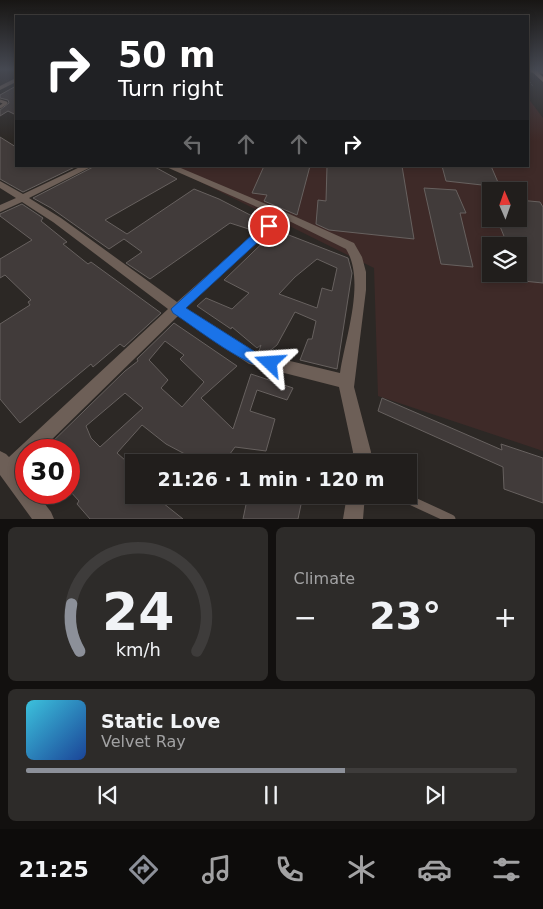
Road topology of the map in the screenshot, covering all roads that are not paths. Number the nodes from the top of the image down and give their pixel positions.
1 (0, 101) edge
2 (0, 107) edge
3 (86, 167) edge
4 (170, 167) edge
5 (0, 184) edge
6 (24, 198) junction
7 (0, 209) edge
8 (282, 214) junction
9 (177, 309) junction
10 (346, 382) junction
11 (41, 439) edge
12 (362, 454) edge
13 (15, 459) edge
14 (4, 465) edge
15 (417, 503) edge
16 (355, 504) edge
17 (44, 519) edge
18 (353, 519) edge
19 (451, 519) edge

1 - 2 lane
3 - 6 street
4 - 8 street
5 - 6 street
6 - 7 street
6 - 9 street
8 - 9 street
8 - 10 street
9 - 10 street
9 - 11 street
10 - 12 street
13 - 14 street
14 - 17 street
15 - 19 lane
16 - 18 street

